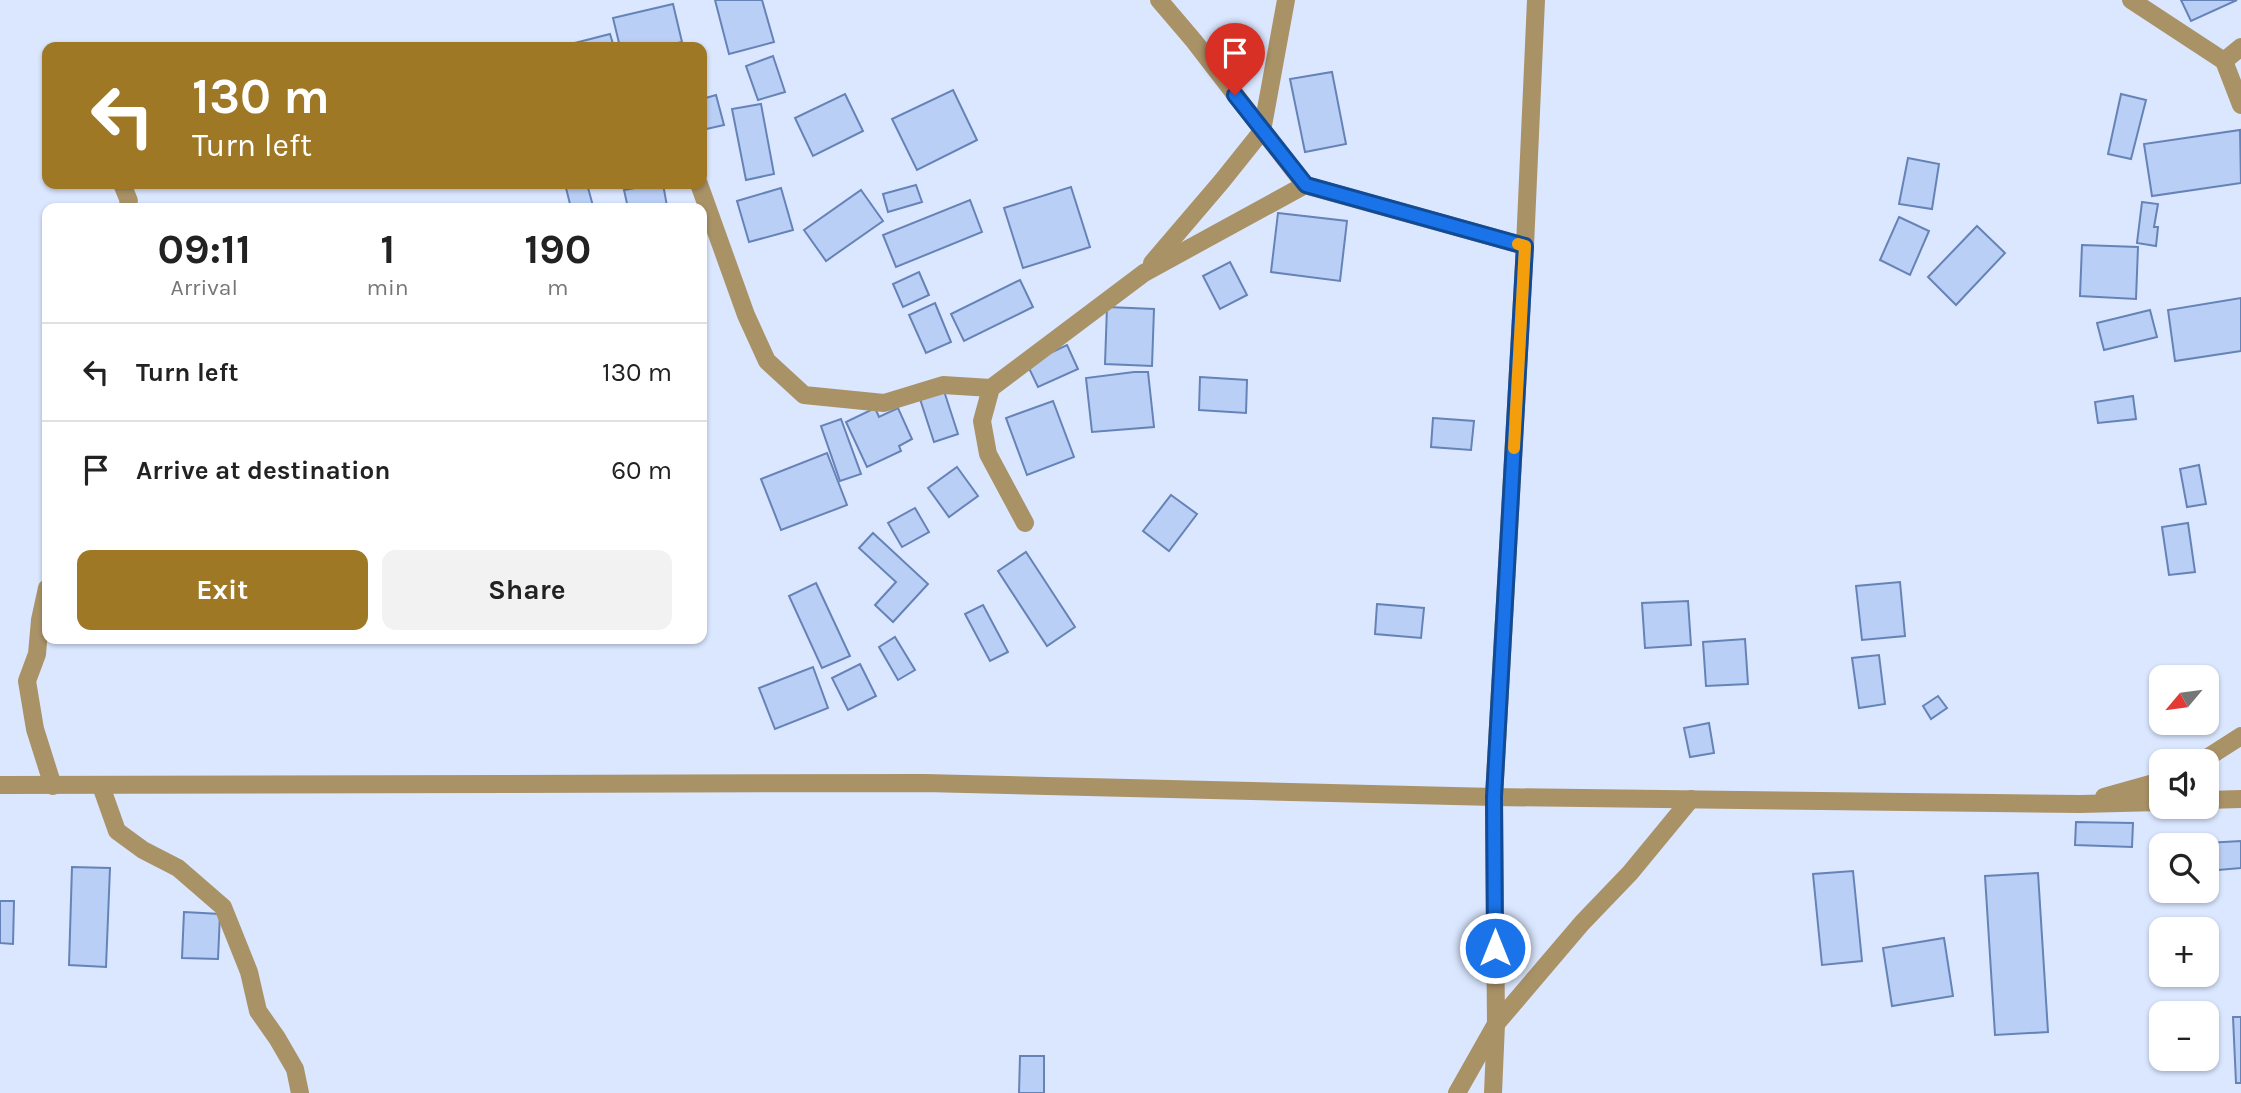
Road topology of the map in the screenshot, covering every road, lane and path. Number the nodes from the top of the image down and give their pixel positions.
1 (1159, 0) edge
2 (1286, 0) edge
3 (1536, 0) edge
4 (2131, 0) edge
5 (2241, 47) edge
6 (2224, 61) junction
7 (2241, 105) edge
8 (1262, 131) junction
9 (1306, 185) junction
10 (707, 206) edge
11 (1525, 246) junction
12 (1144, 273) junction
13 (991, 388) junction
14 (1025, 523) dead end
15 (42, 611) edge
16 (2241, 736) edge
17 (2219, 750) edge
18 (2149, 784) edge
19 (0, 785) edge
20 (53, 786) junction
21 (101, 786) junction
22 (1494, 797) junction
23 (1691, 799) junction
24 (2241, 799) edge
25 (2219, 800) edge
26 (2149, 802) edge
27 (2080, 804) junction
28 (1496, 1024) junction
29 (300, 1093) edge
30 (1457, 1093) edge
31 (1493, 1093) edge

1 - 8 street
2 - 8 street
3 - 11 street
4 - 6 street
5 - 6 street
6 - 7 street
8 - 9 street
8 - 12 street
9 - 11 street
9 - 12 street
10 - 13 street
11 - 22 street
12 - 13 street
13 - 14 street
15 - 20 street
16 - 17 street
18 - 27 street
19 - 20 street
20 - 21 street
21 - 22 street
21 - 29 street
22 - 23 street
22 - 28 street
23 - 27 street
23 - 28 street
24 - 25 street
26 - 27 street
28 - 30 street
28 - 31 street

